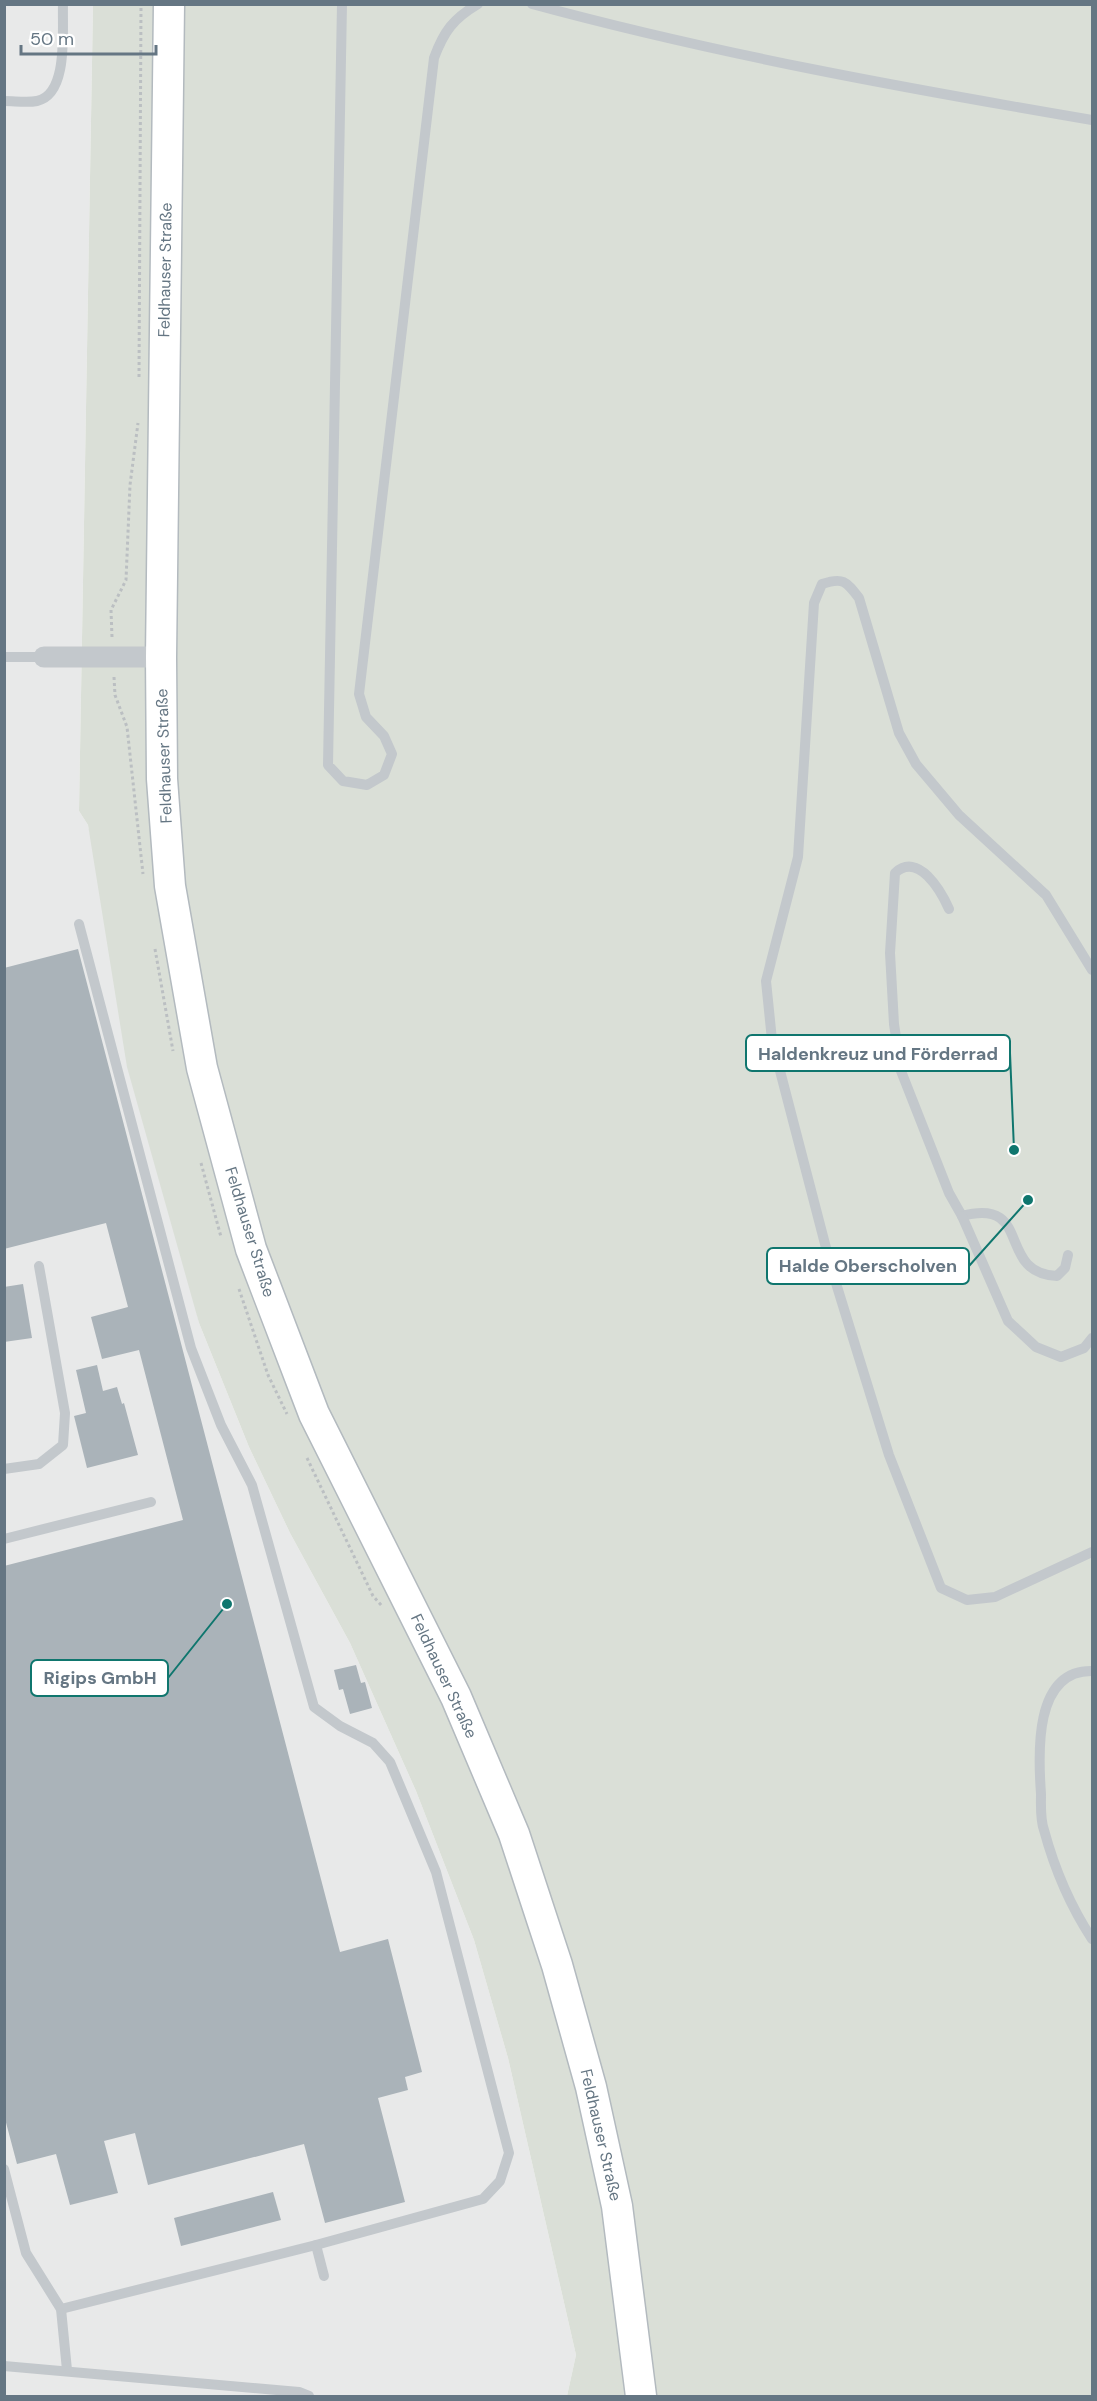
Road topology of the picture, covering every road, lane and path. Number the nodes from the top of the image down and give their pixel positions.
1 (63, 4) edge
2 (141, 4) edge
3 (169, 4) edge
4 (342, 4) edge
5 (478, 4) edge
6 (532, 4) edge
7 (4, 101) edge
8 (1092, 120) edge
9 (139, 379) dead end
10 (139, 414) dead end
11 (130, 485) dead end
12 (4, 657) edge
13 (44, 657) joint
14 (161, 657) junction
15 (949, 909) dead end
16 (80, 924) dead end
17 (1092, 970) edge
18 (962, 1216) junction
19 (1068, 1255) dead end
20 (39, 1266) dead end
21 (1092, 1338) edge
22 (4, 1469) edge
23 (152, 1502) dead end
24 (4, 1539) edge
25 (1092, 1552) edge
26 (1092, 1671) edge
27 (1092, 1939) edge
28 (4, 2169) edge
29 (316, 2245) junction
30 (324, 2276) dead end
31 (61, 2309) junction
32 (4, 2366) edge
33 (67, 2370) junction
34 (309, 2397) edge
35 (640, 2397) edge

1 - 7 lane
2 - 9 path
3 - 14 street, Feldhauser Straße
4 - 5 lane
6 - 8 lane
10 - 11 path
12 - 13 lane
13 - 14 street
14 - 35 street, Feldhauser Straße
15 - 18 lane
16 - 29 lane
17 - 25 lane
18 - 19 lane
18 - 21 lane
20 - 22 lane
23 - 24 lane
26 - 27 lane
28 - 31 lane
29 - 30 lane
29 - 31 lane
31 - 33 lane
32 - 33 lane
33 - 34 lane

